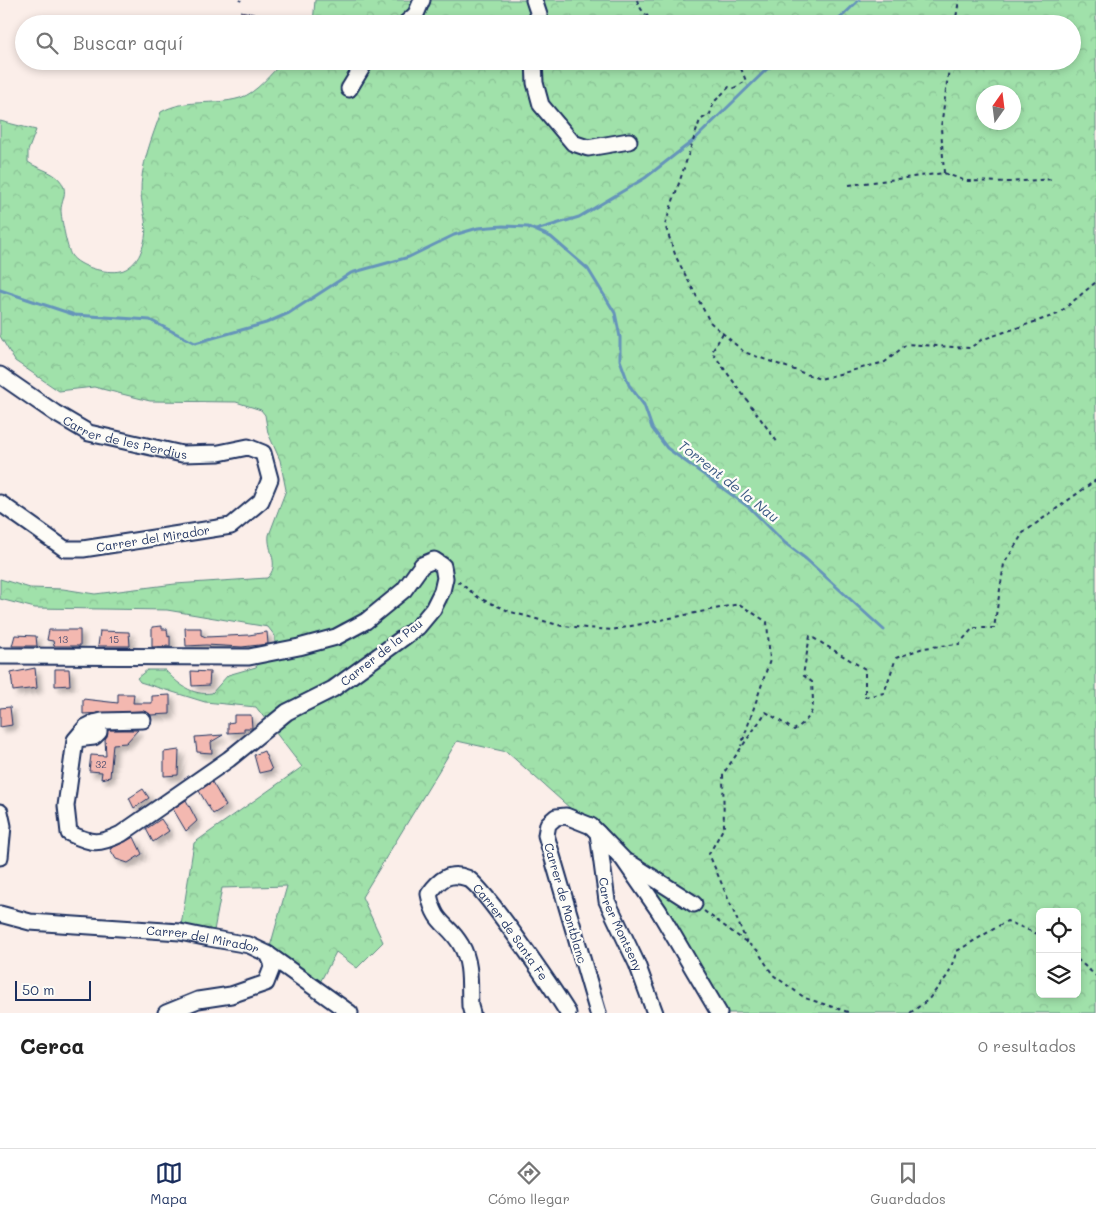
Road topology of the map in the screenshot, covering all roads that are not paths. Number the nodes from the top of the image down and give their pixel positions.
1 (422, 0) edge
2 (534, 0) edge
3 (415, 15) edge
4 (539, 15) edge
5 (361, 70) edge
6 (534, 70) edge
7 (349, 89) dead end
8 (629, 141) dead end
9 (0, 375) edge
10 (263, 453) joint
11 (0, 503) edge
12 (0, 656) edge
13 (143, 720) dead end
14 (0, 812) edge
15 (598, 833) junction
16 (0, 857) edge
17 (623, 859) junction
18 (694, 904) road end
19 (0, 914) edge
20 (268, 954) junction
21 (166, 1013) edge
22 (350, 1013) edge
23 (472, 1013) edge
24 (568, 1013) edge
25 (598, 1013) edge
26 (655, 1013) edge
27 (719, 1013) edge

1 - 3 street
2 - 4 street
5 - 7 street
6 - 8 street
9 - 10 street, Carrer de les Perdius
10 - 11 street, Carrer del Mirador
12 - 13 street, Carrer de la Pau
14 - 16 street
15 - 17 street, Carrer de Montblanc
15 - 25 street, Carrer de Montblanc
15 - 26 street, Carrer Montseny
17 - 18 street, Carrer de Montblanc
17 - 27 street, Carrer de Montblanc
19 - 20 street, Carrer del Mirador
20 - 21 street, Carrer del Mirador
20 - 22 street
23 - 24 street, Carrer de Santa Fe

